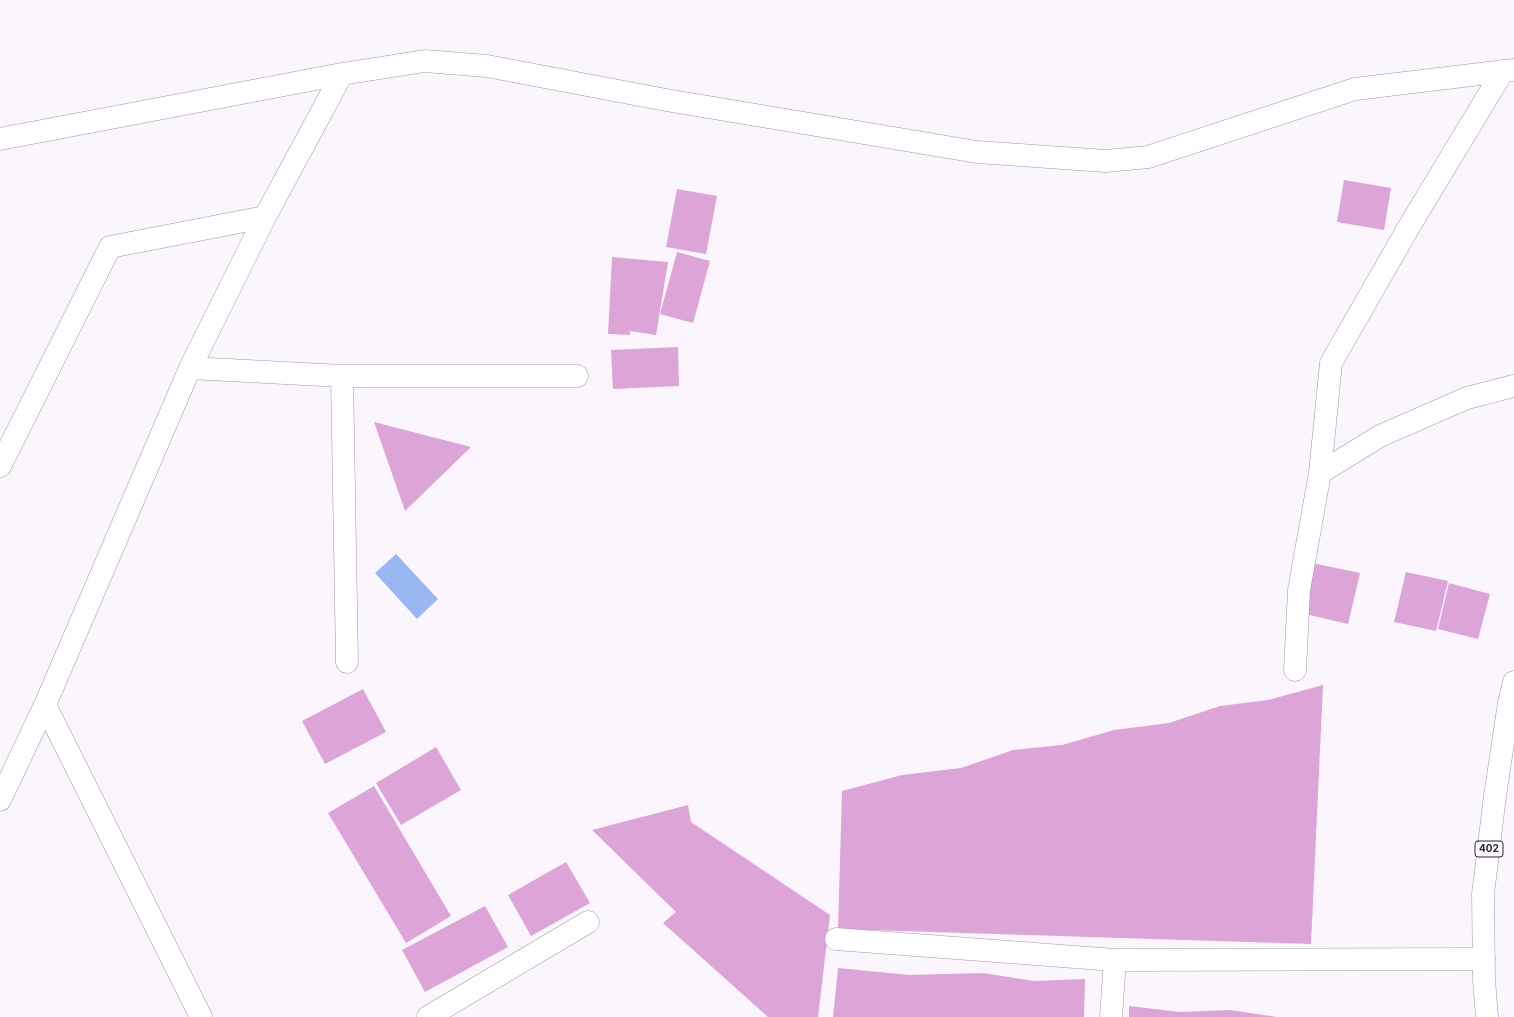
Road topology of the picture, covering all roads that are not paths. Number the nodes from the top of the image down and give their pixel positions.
1 (1508, 70) edge
2 (342, 74) junction
3 (0, 139) edge
4 (265, 217) junction
5 (190, 368) junction
6 (342, 376) junction
7 (577, 376) dead end
8 (1514, 386) edge
9 (0, 466) edge
10 (1320, 473) junction
11 (347, 662) dead end
12 (1295, 670) dead end
13 (1514, 682) edge
14 (45, 705) junction
15 (0, 800) edge
16 (588, 922) dead end
17 (836, 939) dead end
18 (1484, 959) junction
19 (1115, 960) junction
20 (201, 1017) edge
21 (428, 1017) edge
22 (1111, 1017) edge
23 (1487, 1017) edge

1 - 2 street
1 - 10 street
2 - 3 street
2 - 4 street
4 - 5 street
4 - 9 street
5 - 6 street
5 - 14 street
6 - 7 street
6 - 11 street
8 - 10 street
10 - 12 street
13 - 18 street, 402
14 - 15 street
14 - 20 street
16 - 21 street
17 - 19 street
18 - 19 street
18 - 23 street, 402
19 - 22 street

